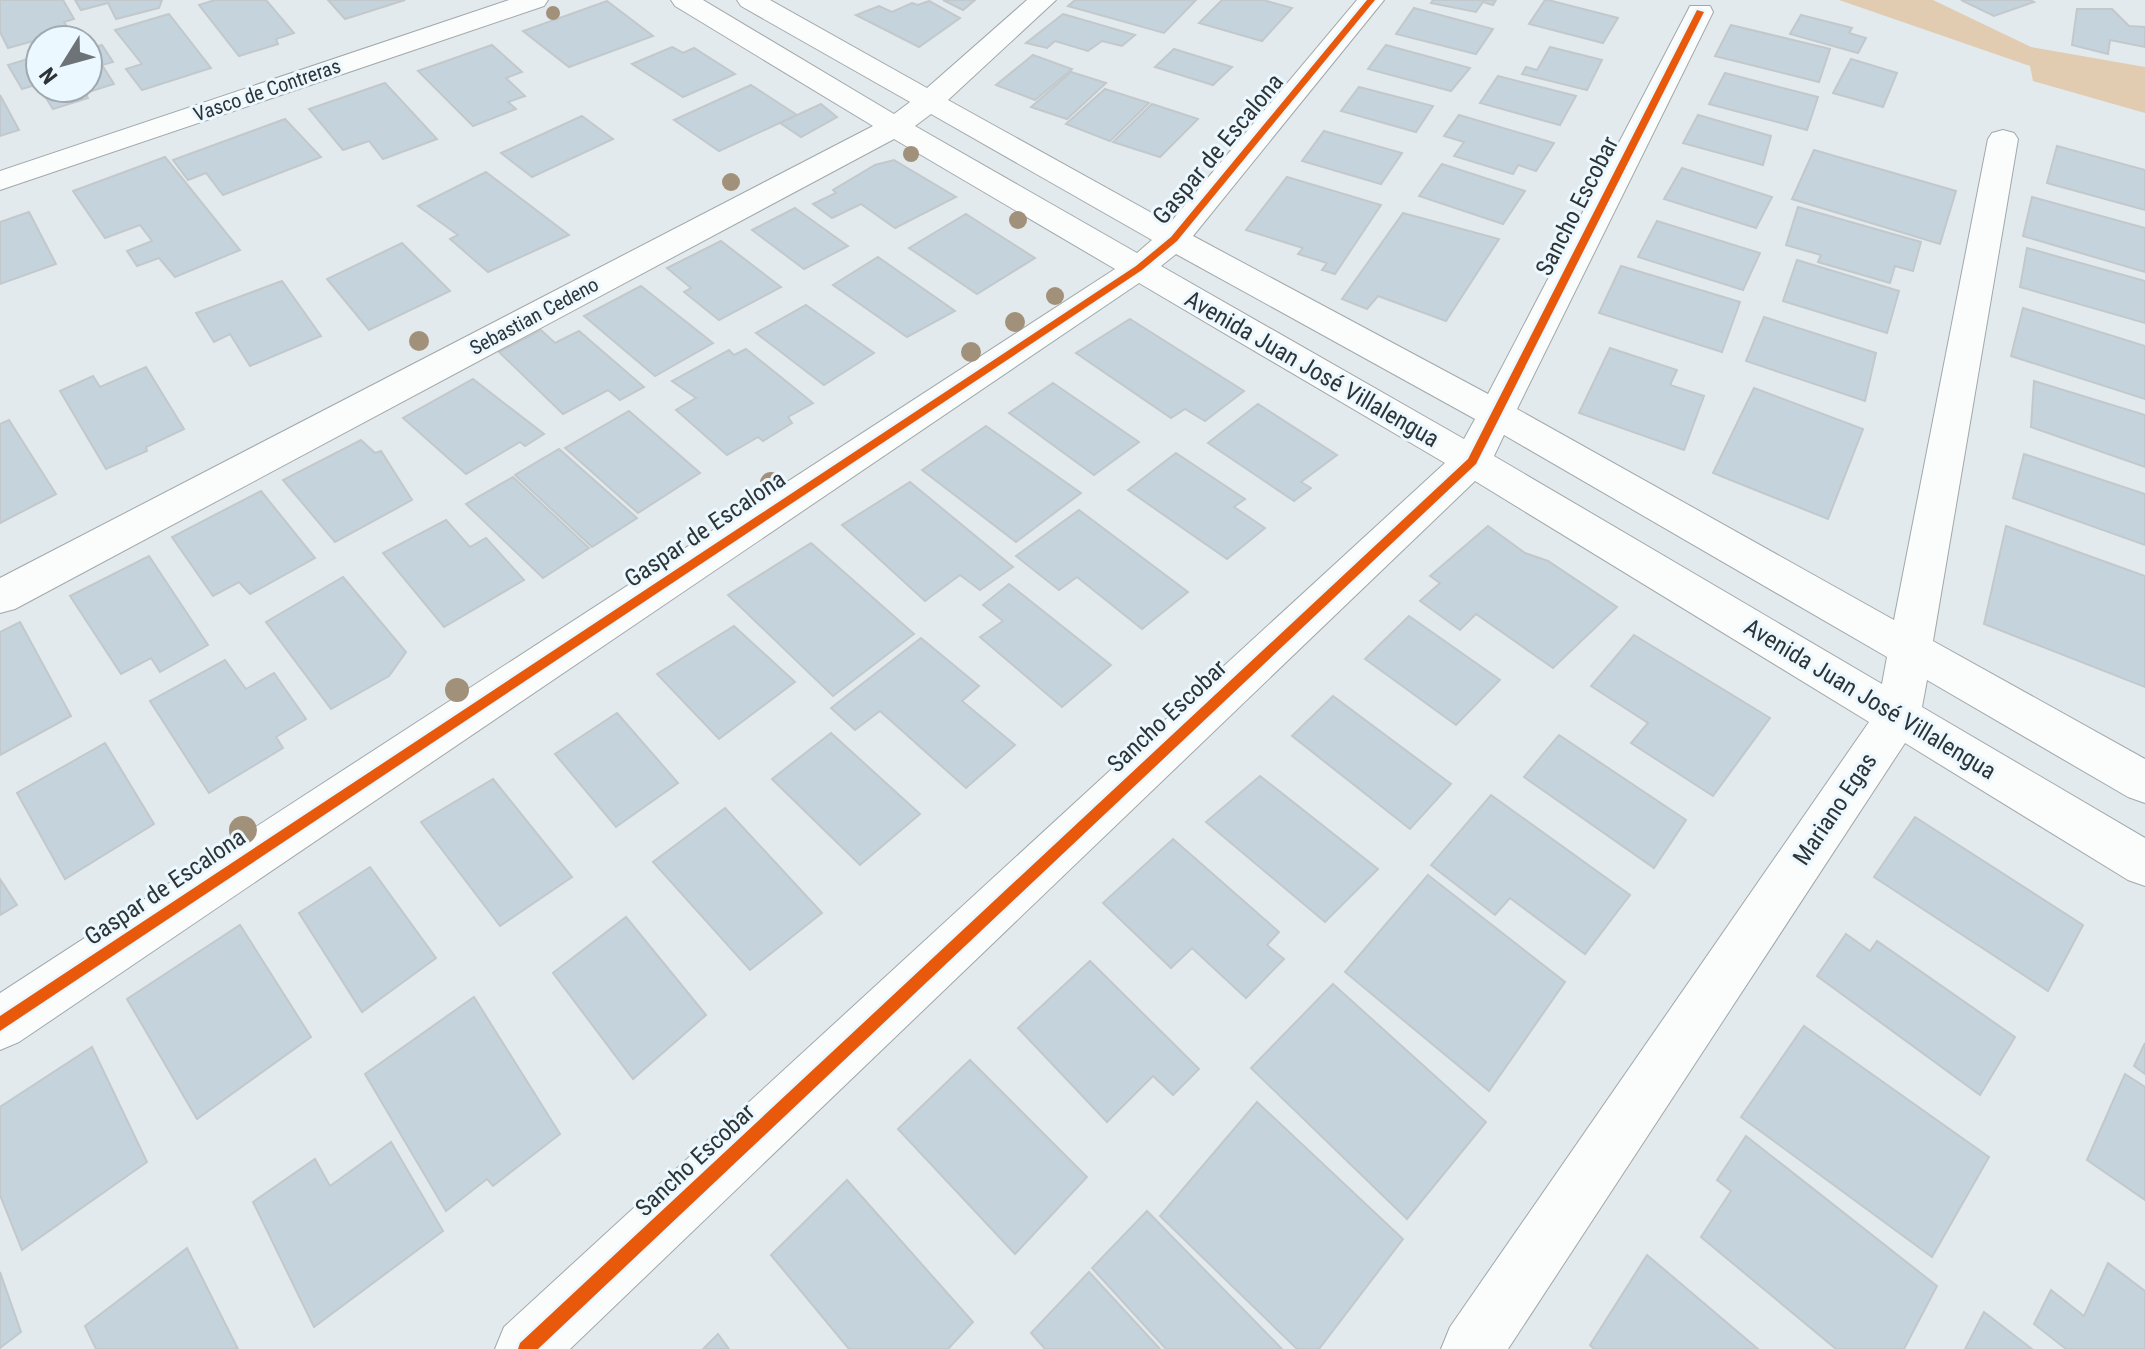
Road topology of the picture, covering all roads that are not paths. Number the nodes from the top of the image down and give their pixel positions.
1 (535, 0) edge
2 (684, 0) edge
3 (750, 0) edge
4 (1043, 0) edge
5 (1371, 0) edge
6 (1700, 12) dead end
7 (931, 100) junction
8 (895, 127) junction
9 (2003, 139) dead end
10 (0, 181) edge
11 (1174, 239) junction
12 (1139, 268) junction
13 (1496, 414) junction
14 (1472, 461) junction
15 (0, 597) edge
16 (1910, 649) junction
17 (1898, 716) junction
18 (2145, 783) edge
19 (2145, 864) edge
20 (0, 1024) edge
21 (526, 1349) edge
22 (1472, 1349) edge

1 - 10 street, Vasco de Contreras
2 - 8 street, Avenida Juan José Villalengua
3 - 7 street, Avenida Juan José Villalengua
4 - 7 street, Sebastian Cedeno
5 - 11 street, Gaspar de Escalona
6 - 13 street, Sancho Escobar
7 - 8 street, Sebastian Cedeno
7 - 11 street, Avenida Juan José Villalengua
8 - 12 street, Avenida Juan José Villalengua
8 - 15 street, Sebastian Cedeno
9 - 16 street, Mariano Egas
11 - 12 street, Gaspar de Escalona
11 - 13 street, Avenida Juan José Villalengua
12 - 14 street, Avenida Juan José Villalengua
12 - 20 street, Gaspar de Escalona
13 - 14 street, Sancho Escobar
13 - 16 street, Avenida Juan José Villalengua
14 - 17 street, Avenida Juan José Villalengua
14 - 21 street, Sancho Escobar
16 - 17 street, Mariano Egas
16 - 18 street, Avenida Juan José Villalengua
17 - 19 street, Avenida Juan José Villalengua
17 - 22 street, Mariano Egas

